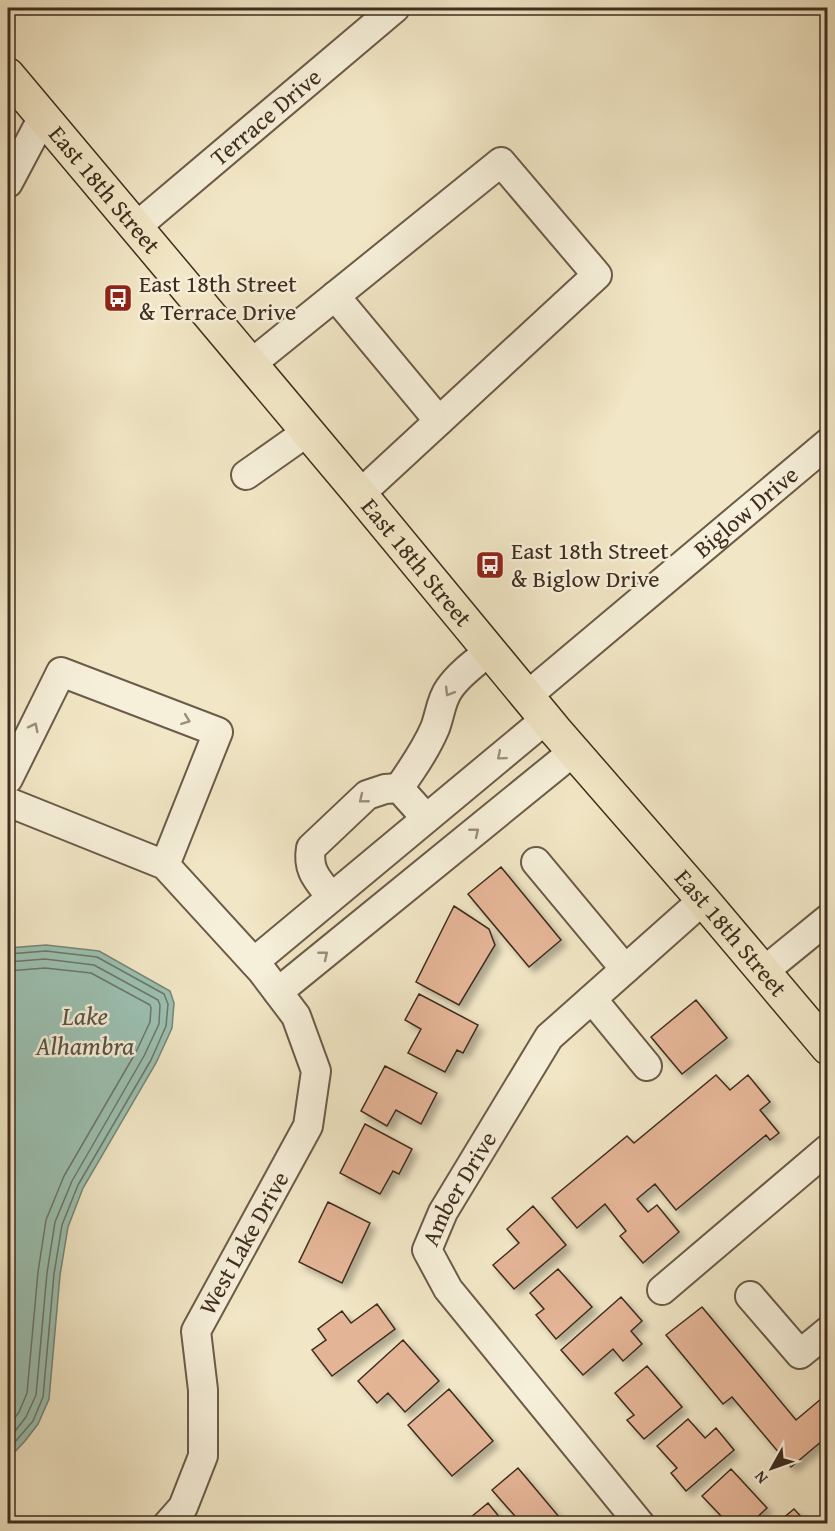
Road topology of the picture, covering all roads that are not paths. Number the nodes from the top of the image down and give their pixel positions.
1 (395, 8) edge
2 (8, 75) edge
3 (43, 117) junction
4 (8, 183) edge
5 (136, 227) junction
6 (335, 296) junction
7 (251, 364) junction
8 (439, 421) junction
9 (307, 432) junction
10 (828, 443) edge
11 (246, 475) dead end
12 (360, 494) junction
13 (490, 651) junction
14 (537, 707) junction
15 (574, 751) junction
16 (8, 779) edge
17 (399, 788) junction
18 (8, 802) edge
19 (426, 818) junction
20 (536, 861) dead end
21 (165, 865) junction
22 (331, 897) junction
23 (703, 900) junction
24 (828, 919) edge
25 (626, 969) junction
26 (763, 972) junction
27 (265, 975) junction
28 (592, 999) junction
29 (828, 1048) edge
30 (647, 1066) dead end
31 (828, 1149) edge
32 (662, 1290) dead end
33 (750, 1296) dead end
34 (828, 1331) edge
35 (168, 1524) edge
36 (640, 1524) edge

1 - 5 street, Terrace Drive
2 - 3 main road, East 18th Street
3 - 4 street
3 - 5 main road, East 18th Street
5 - 7 main road, East 18th Street
6 - 7 street
6 - 8 street
6 - 8 street
7 - 9 main road, East 18th Street
8 - 12 street
9 - 11 street
9 - 12 main road, East 18th Street
10 - 14 street, Biglow Drive
12 - 13 main road, East 18th Street
13 - 14 main road, East 18th Street
13 -> 17 street
14 - 15 main road, East 18th Street
14 -> 19 street, Biglow Drive
15 - 23 main road, East 18th Street
27 -> 15 street
16 -> 21 street
17 - 19 street
17 -> 22 street
18 - 21 street
19 - 22 street, Biglow Drive
20 - 25 street
21 - 27 street, West Lake Drive
22 - 27 street, Biglow Drive
23 - 25 street, Amber Drive
23 - 26 main road, East 18th Street
24 - 26 street
25 - 28 street, Amber Drive
26 - 29 main road, East 18th Street
27 - 35 street, West Lake Drive
28 - 30 street
28 - 36 street, Amber Drive
31 - 32 street
33 - 34 street

